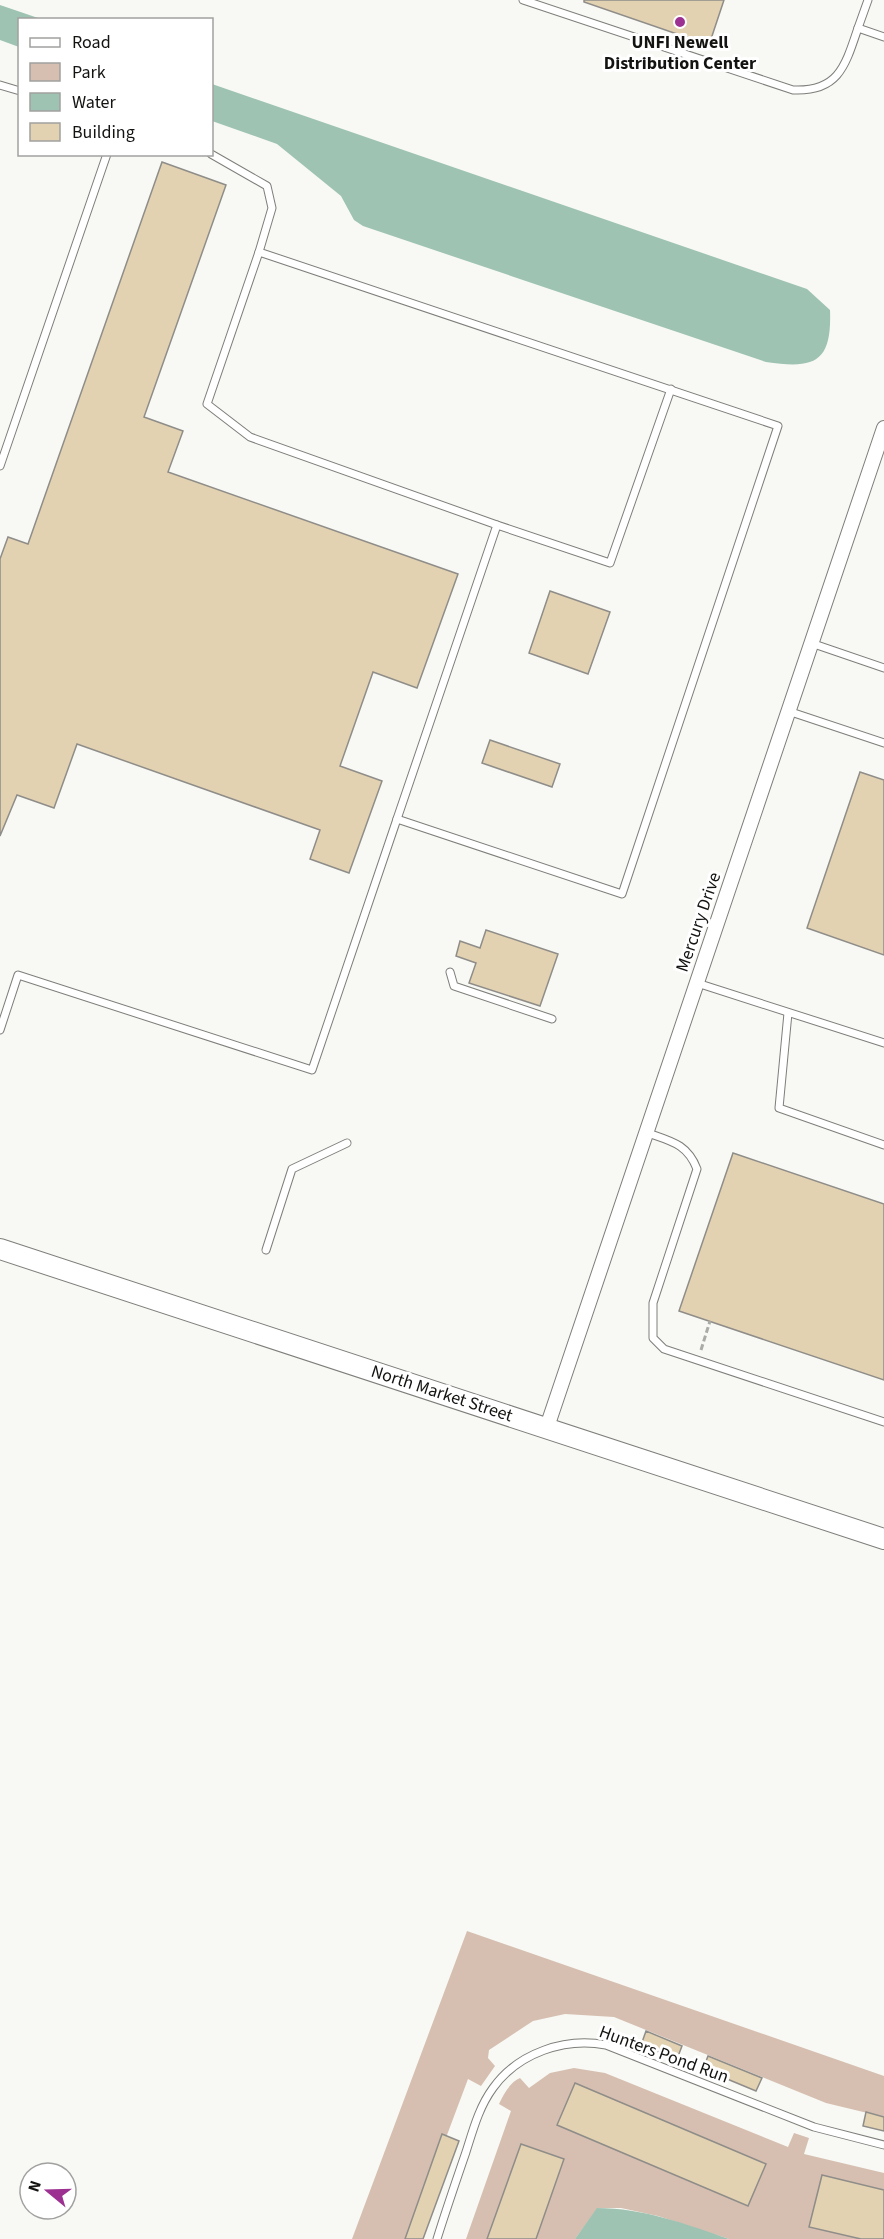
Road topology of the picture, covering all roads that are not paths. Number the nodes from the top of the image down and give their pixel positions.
1 (522, 0) edge
2 (868, 0) edge
3 (858, 28) junction
4 (884, 37) edge
5 (0, 85) edge
6 (18, 90) edge
7 (213, 155) edge
8 (106, 156) edge
9 (259, 252) junction
10 (671, 389) junction
11 (884, 428) edge
12 (0, 466) edge
13 (497, 525) junction
14 (811, 643) junction
15 (884, 668) edge
16 (788, 711) junction
17 (884, 743) edge
18 (397, 819) junction
19 (450, 972) dead end
20 (697, 982) junction
21 (788, 1013) junction
22 (552, 1019) dead end
23 (0, 1030) edge
24 (884, 1043) edge
25 (645, 1132) junction
26 (347, 1143) dead end
27 (884, 1145) edge
28 (0, 1249) edge
29 (266, 1250) dead end
30 (884, 1422) edge
31 (547, 1427) junction
32 (884, 1539) edge
33 (884, 2145) edge
34 (436, 2239) edge

1 - 3 lane
2 - 3 lane
3 - 4 lane
5 - 6 lane
7 - 9 lane
8 - 12 lane
9 - 10 lane
9 - 13 lane
10 - 13 lane
10 - 18 lane
11 - 14 street, Mercury Drive
13 - 18 lane
14 - 15 lane
14 - 16 street, Mercury Drive
16 - 17 lane
16 - 20 street, Mercury Drive
18 - 23 lane
19 - 22 lane
20 - 21 lane
20 - 25 street, Mercury Drive
21 - 24 lane
21 - 27 lane
25 - 30 lane
25 - 31 street, Mercury Drive
26 - 29 lane
28 - 31 main road, North Market Street
31 - 32 main road, North Market Street
33 - 34 lane, Hunters Pond Run

